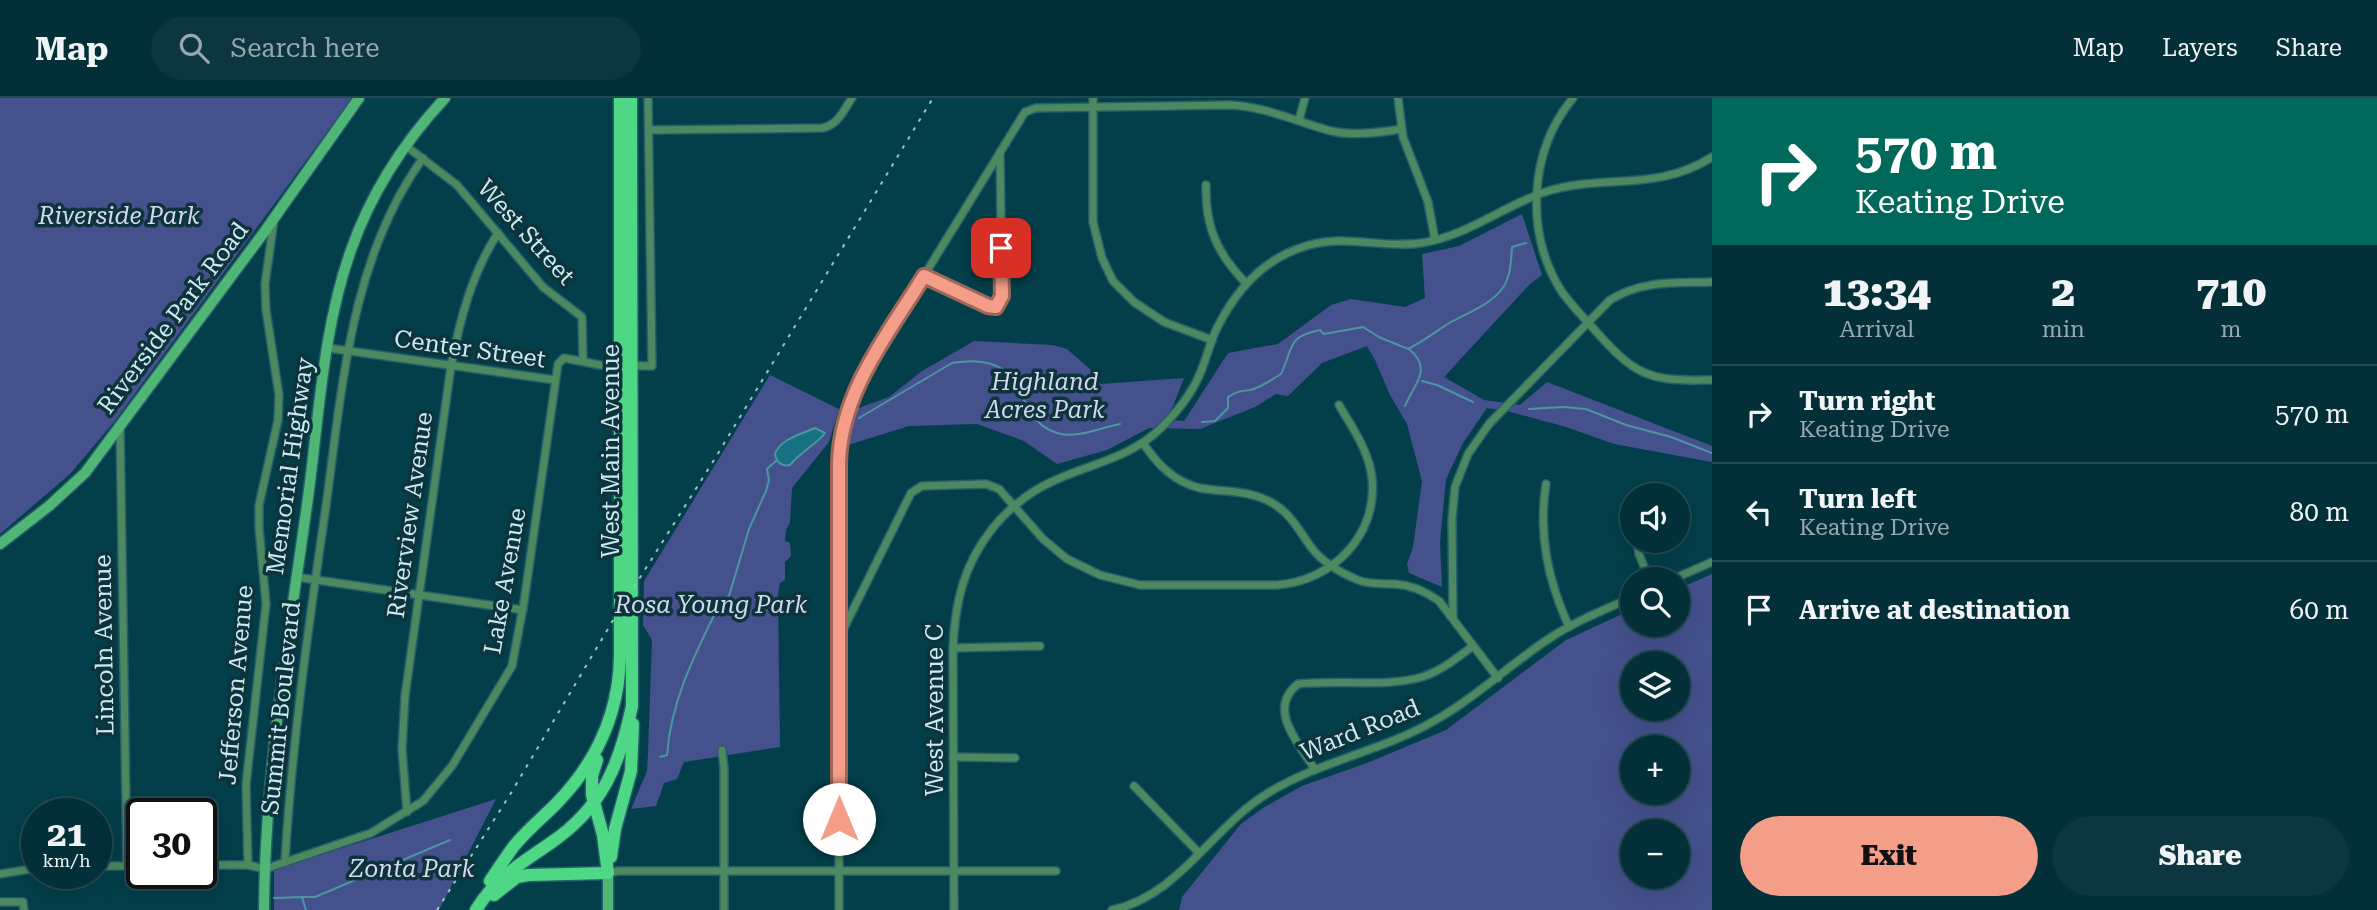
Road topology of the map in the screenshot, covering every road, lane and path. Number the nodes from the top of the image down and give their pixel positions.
1 (359, 98) edge
2 (445, 98) edge
3 (620, 98) edge
4 (631, 98) edge
5 (648, 98) edge
6 (852, 98) edge
7 (1305, 98) edge
8 (1398, 98) edge
9 (1573, 98) edge
10 (1204, 101) edge
11 (1093, 102) edge
12 (1299, 120) junction
13 (1401, 129) junction
14 (649, 130) junction
15 (406, 146) junction
16 (1000, 152) junction
17 (423, 158) junction
18 (1712, 158) edge
19 (1206, 185) dead end
20 (1536, 195) junction
21 (274, 218) junction
22 (498, 233) junction
23 (1435, 240) junction
24 (924, 276) junction
25 (1712, 282) edge
26 (1246, 283) junction
27 (1587, 321) junction
28 (1212, 340) junction
29 (328, 348) junction
30 (349, 351) junction
31 (583, 361) junction
32 (451, 366) junction
33 (625, 366) junction
34 (555, 380) junction
35 (1712, 380) edge
36 (1339, 405) dead end
37 (120, 425) junction
38 (1143, 443) junction
39 (1546, 484) dead end
40 (1014, 508) junction
41 (0, 544) edge
42 (1712, 562) edge
43 (1332, 565) junction
44 (1690, 572) edge
45 (296, 577) junction
46 (315, 580) junction
47 (418, 595) junction
48 (1620, 603) edge
49 (523, 610) junction
50 (1453, 618) junction
51 (1569, 627) junction
52 (839, 640) junction
53 (1040, 646) dead end
54 (1473, 646) junction
55 (953, 648) junction
56 (1498, 678) junction
57 (618, 687) junction
58 (632, 706) junction
59 (722, 750) dead end
60 (953, 757) junction
61 (1015, 758) dead end
62 (1315, 769) junction
63 (1134, 786) dead end
64 (126, 803) edge
65 (593, 803) junction
66 (407, 812) junction
67 (1199, 853) junction
68 (285, 861) junction
69 (217, 865) edge
70 (248, 865) junction
71 (265, 869) junction
72 (608, 870) junction
73 (839, 870) junction
74 (954, 870) junction
75 (724, 871) junction
76 (1055, 871) dead end
77 (21, 872) edge
78 (0, 873) edge
79 (0, 902) edge
80 (24, 910) edge
81 (264, 910) edge
82 (469, 910) edge
83 (476, 910) edge
84 (482, 910) edge
85 (608, 910) edge
86 (724, 910) edge
87 (839, 910) edge
88 (954, 910) edge
89 (1112, 910) edge

1 - 21 street, Riverside Park Road
2 - 15 street, Memorial Highway
3 - 33 main road, West Main Avenue
4 - 33 main road, West Main Avenue
5 - 14 street
6 - 14 street
7 - 12 street
8 - 13 street
9 - 20 street
10 - 11 street
10 - 12 street
11 - 16 street
11 - 28 street
12 - 13 street
13 - 23 street
14 - 33 street, Center Street
15 - 17 street, West Street
15 - 29 street, Memorial Highway
16 - 24 street
16 - 24 street
17 - 22 street, West Street
17 - 30 street, Summit Boulevard
18 - 20 street, West Avenue C
19 - 26 street
20 - 23 street, West Avenue C
20 - 27 street
21 - 37 street, Riverside Park Road
21 - 70 street, Jefferson Avenue
22 - 31 street, West Street
22 - 32 street, Riverview Avenue
23 - 26 street, West Avenue C
24 - 52 street
25 - 27 street
26 - 28 street, West Avenue C
27 - 35 street
27 - 50 street
28 - 38 street, West Avenue C
29 - 30 street, Center Street
29 - 45 street, Memorial Highway
30 - 32 street, Center Street
30 - 46 street, Summit Boulevard
31 - 33 street, Center Street
31 - 34 street, Center Street
32 - 34 street, Center Street
32 - 47 street, Riverview Avenue
33 - 57 main road, West Main Avenue
33 - 58 main road, West Main Avenue
34 - 49 street, Lake Avenue
36 - 43 street
37 - 41 street, Riverside Park Road
37 - 64 street, Lincoln Avenue
38 - 40 street, West Avenue C
38 - 43 street
39 - 51 street
40 - 43 street
40 - 52 street
40 - 55 street, West Avenue C
42 - 44 street
43 - 50 street
45 - 46 street
45 - 71 street, Memorial Highway
46 - 47 street
46 - 68 street, Summit Boulevard
47 - 49 street
47 - 66 street, Riverview Avenue
48 - 51 street, Ward Road
49 - 66 street, Lake Avenue
50 - 54 street
51 - 56 street, Ward Road
52 - 73 street
53 - 55 street
54 - 56 street
54 - 62 street
55 - 60 street, West Avenue C
56 - 62 street, Ward Road
57 - 65 main road
57 - 82 main road, West Main Avenue
58 - 65 main road, West Main Avenue
58 - 72 main road
59 - 75 street
60 - 61 street
60 - 74 street, West Avenue C
62 - 67 street, Ward Road
63 - 67 street
65 - 72 main road
65 - 83 main road, West Main Avenue
66 - 68 street, Lake Avenue
67 - 89 street, Ward Road
68 - 71 street, Lake Avenue
69 - 70 street
70 - 71 street
71 - 81 street, Memorial Highway
72 - 75 street
72 - 84 main road
72 - 85 street
73 - 74 street
73 - 75 street
73 - 87 street
74 - 76 street
74 - 88 street, West Avenue C
75 - 86 street
77 - 78 street
79 - 80 street

